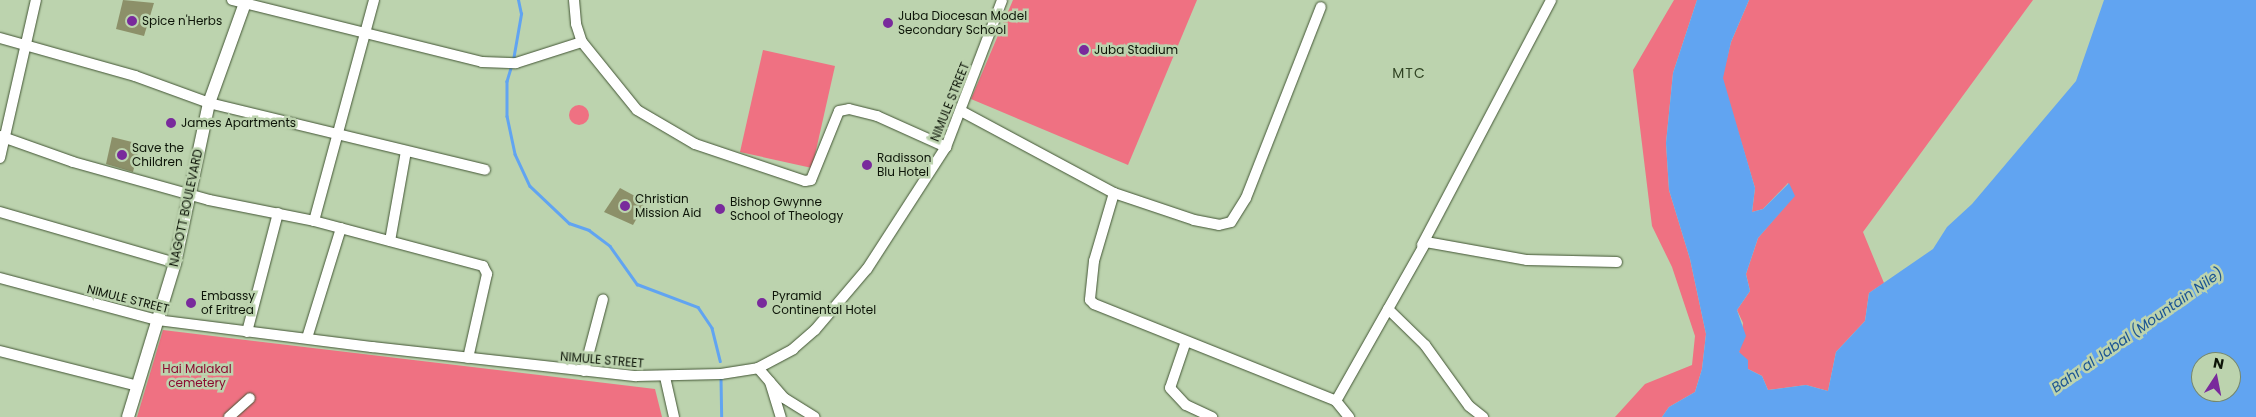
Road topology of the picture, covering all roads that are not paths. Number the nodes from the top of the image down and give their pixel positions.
1 (36, 0) edge
2 (232, 0) edge
3 (374, 0) edge
4 (574, 0) edge
5 (1002, 0) edge
6 (1551, 0) edge
7 (245, 2) edge
8 (1321, 7) dead end
9 (365, 32) junction
10 (0, 38) edge
11 (582, 42) junction
12 (25, 45) junction
13 (209, 103) junction
14 (961, 111) junction
15 (335, 134) junction
16 (3, 137) edge
17 (946, 147) junction
18 (406, 151) junction
19 (0, 158) edge
20 (485, 170) dead end
21 (1114, 193) junction
22 (189, 194) junction
23 (0, 212) edge
24 (278, 213) junction
25 (314, 221) junction
26 (341, 228) junction
27 (390, 242) junction
28 (1422, 245) junction
29 (1617, 262) dead end
30 (175, 263) junction
31 (0, 278) edge
32 (603, 300) dead end
33 (1388, 309) junction
34 (157, 320) junction
35 (247, 332) junction
36 (307, 338) junction
37 (1185, 344) junction
38 (0, 351) edge
39 (468, 358) junction
40 (758, 368) junction
41 (584, 371) junction
42 (665, 377) junction
43 (770, 381) junction
44 (138, 386) junction
45 (250, 398) dead end
46 (1336, 401) junction
47 (128, 417) edge
48 (229, 417) edge
49 (674, 417) edge
50 (781, 417) edge
51 (815, 417) edge
52 (1212, 417) edge
53 (1349, 417) edge
54 (1483, 417) edge

1 - 12 street
2 - 7 street
3 - 9 street
4 - 11 street
5 - 14 street, NIMULE STREET
6 - 28 street
7 - 9 street
7 - 13 street, NAGOTT BOULEVARD
8 - 21 street
9 - 11 street
9 - 15 street
10 - 12 street
11 - 17 street
12 - 13 street
12 - 16 street
13 - 15 street
13 - 22 street, NAGOTT BOULEVARD
14 - 17 street, NIMULE STREET
14 - 21 street
15 - 18 street
15 - 25 street
16 - 19 street
16 - 22 street
17 - 40 street, NIMULE STREET
18 - 20 street
18 - 27 street
21 - 37 street
22 - 24 street
22 - 30 street, NAGOTT BOULEVARD
23 - 30 street
24 - 25 street
24 - 35 street
25 - 26 street
26 - 27 street
26 - 36 street
27 - 39 street
28 - 29 street
28 - 33 street
30 - 34 street, NAGOTT BOULEVARD
31 - 34 street, NIMULE STREET
32 - 41 street
33 - 46 street
33 - 54 street
34 - 35 street, NIMULE STREET
34 - 44 street, NAGOTT BOULEVARD
35 - 36 street, NIMULE STREET
36 - 39 street, NIMULE STREET
37 - 46 street
37 - 52 street
38 - 44 street
39 - 41 street, NIMULE STREET
40 - 42 street, NIMULE STREET
40 - 43 street
41 - 42 street, NIMULE STREET
42 - 49 street
43 - 50 street
43 - 51 street
44 - 47 street, NAGOTT BOULEVARD
45 - 48 street
46 - 53 street

